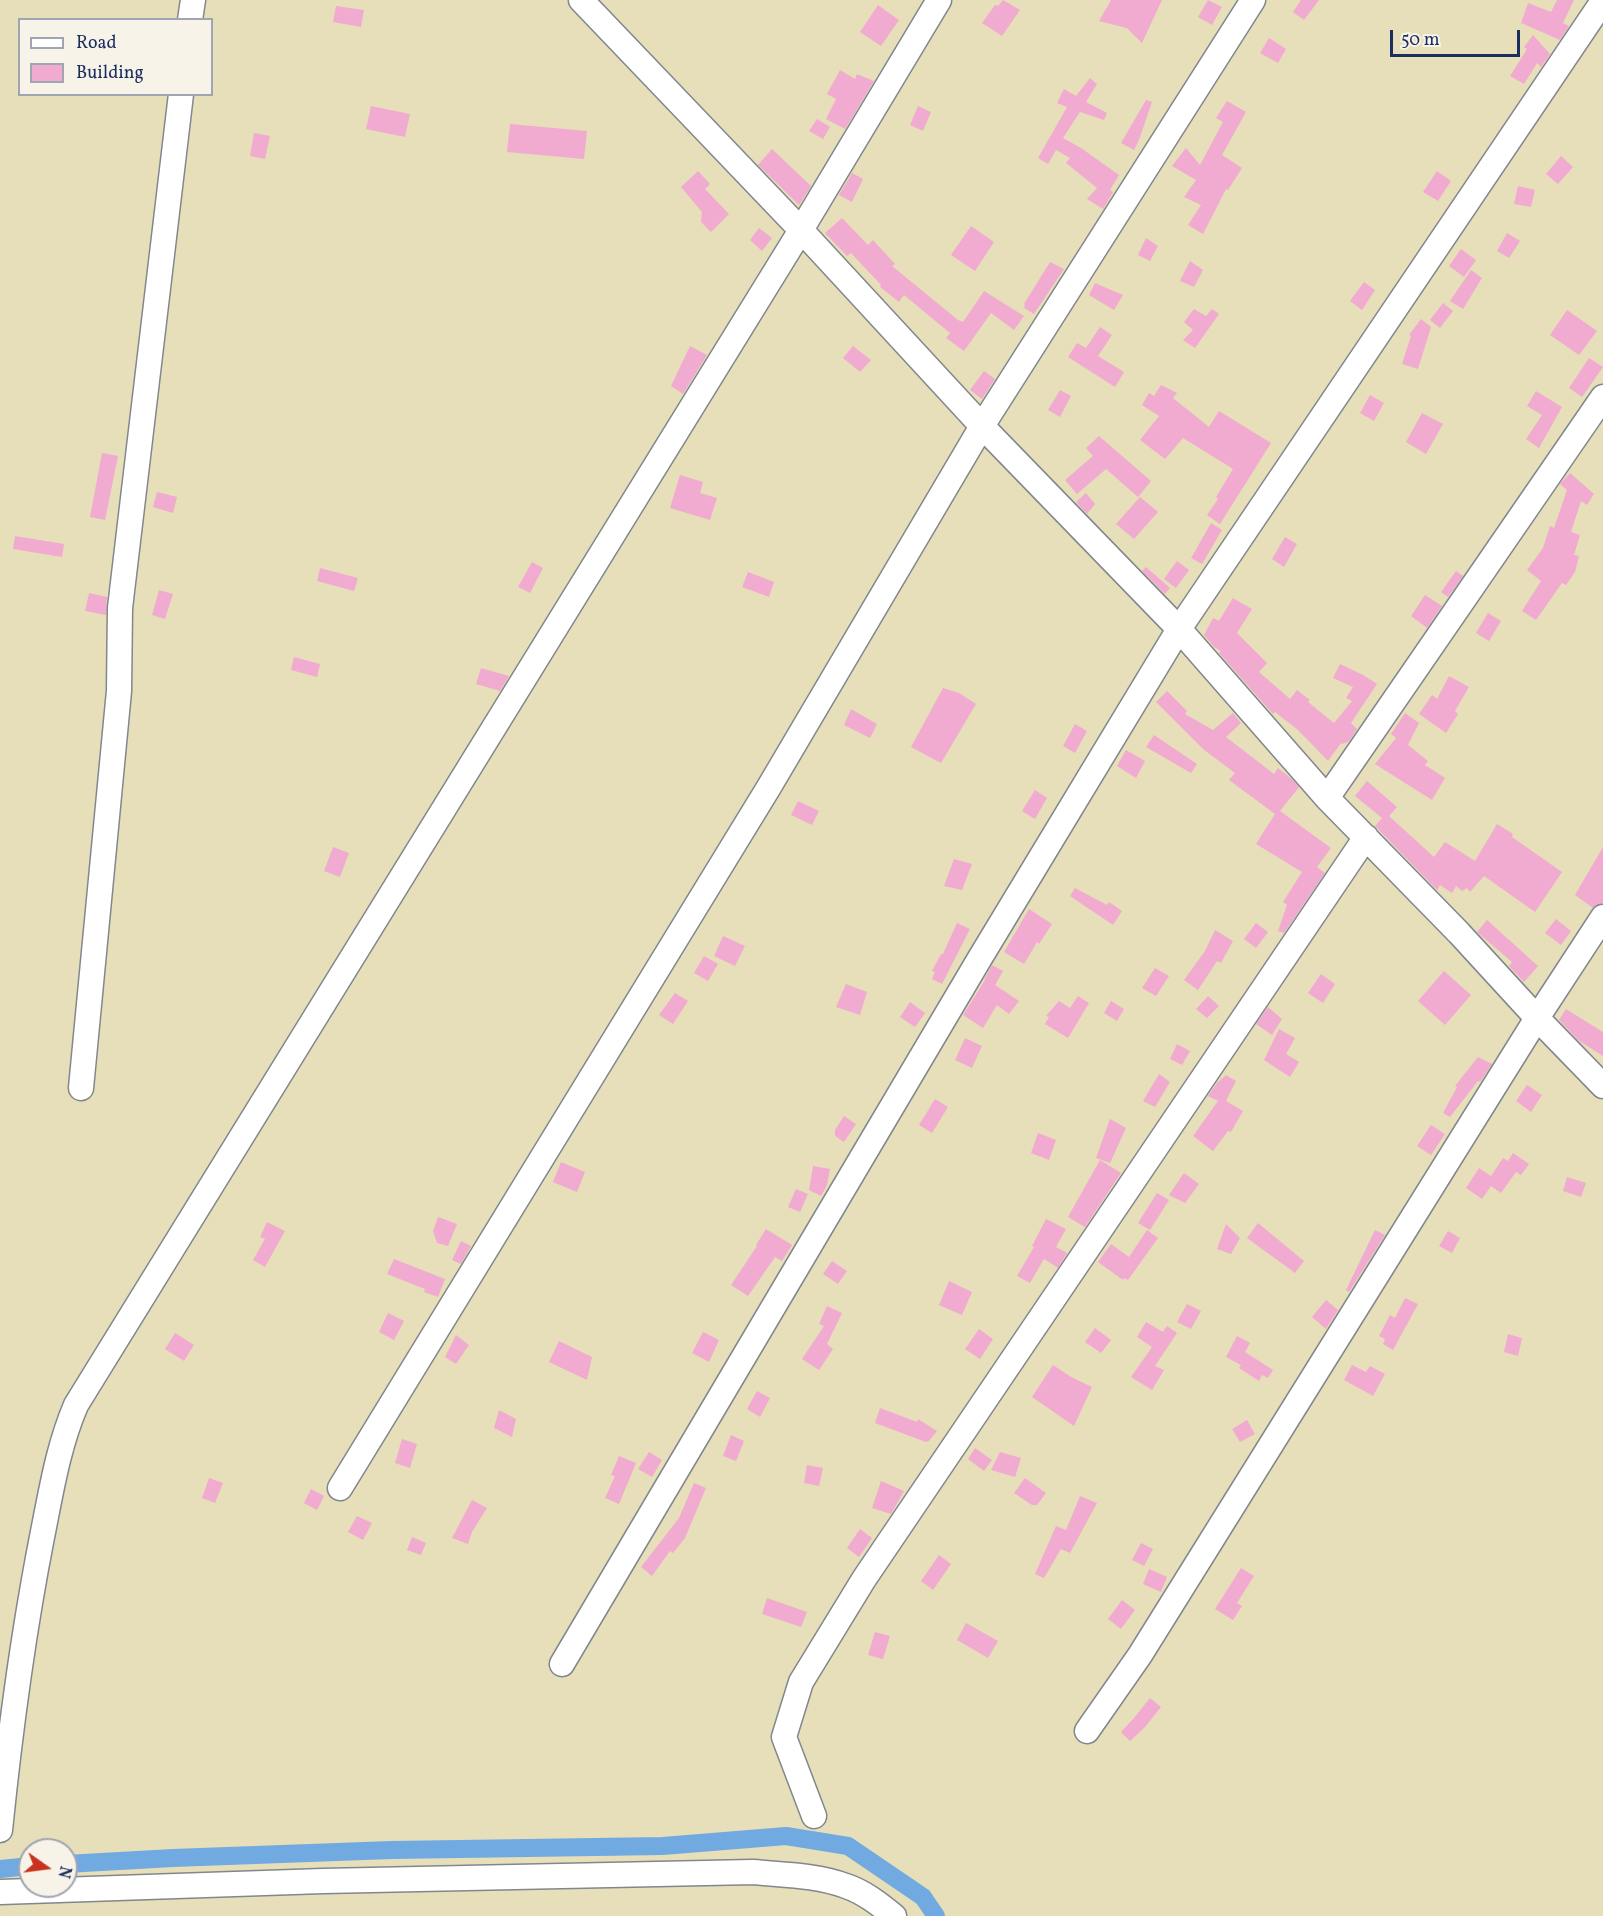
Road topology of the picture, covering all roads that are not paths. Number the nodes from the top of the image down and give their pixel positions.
1 (193, 0) edge
2 (939, 0) edge
3 (1253, 0) edge
4 (1603, 1) edge
5 (591, 3) edge
6 (190, 18) edge
7 (181, 96) edge
8 (801, 230) junction
9 (1603, 397) edge
10 (982, 426) junction
11 (1179, 629) junction
12 (1327, 798) junction
13 (1366, 837) junction
14 (1603, 917) edge
15 (1537, 1018) junction
16 (1603, 1086) edge
17 (81, 1088) dead end
18 (340, 1488) dead end
19 (562, 1664) dead end
20 (1087, 1731) dead end
21 (814, 1816) dead end
22 (0, 1830) edge
23 (0, 1892) edge
24 (894, 1916) edge

1 - 6 street
2 - 8 street
3 - 10 street
4 - 11 street
5 - 8 street
7 - 17 street
8 - 10 street
8 - 22 street
9 - 12 street
10 - 11 street
10 - 18 street
11 - 12 street
11 - 19 street
12 - 13 street
13 - 15 street
13 - 21 street
14 - 15 street
15 - 16 street
15 - 20 street
23 - 24 street

